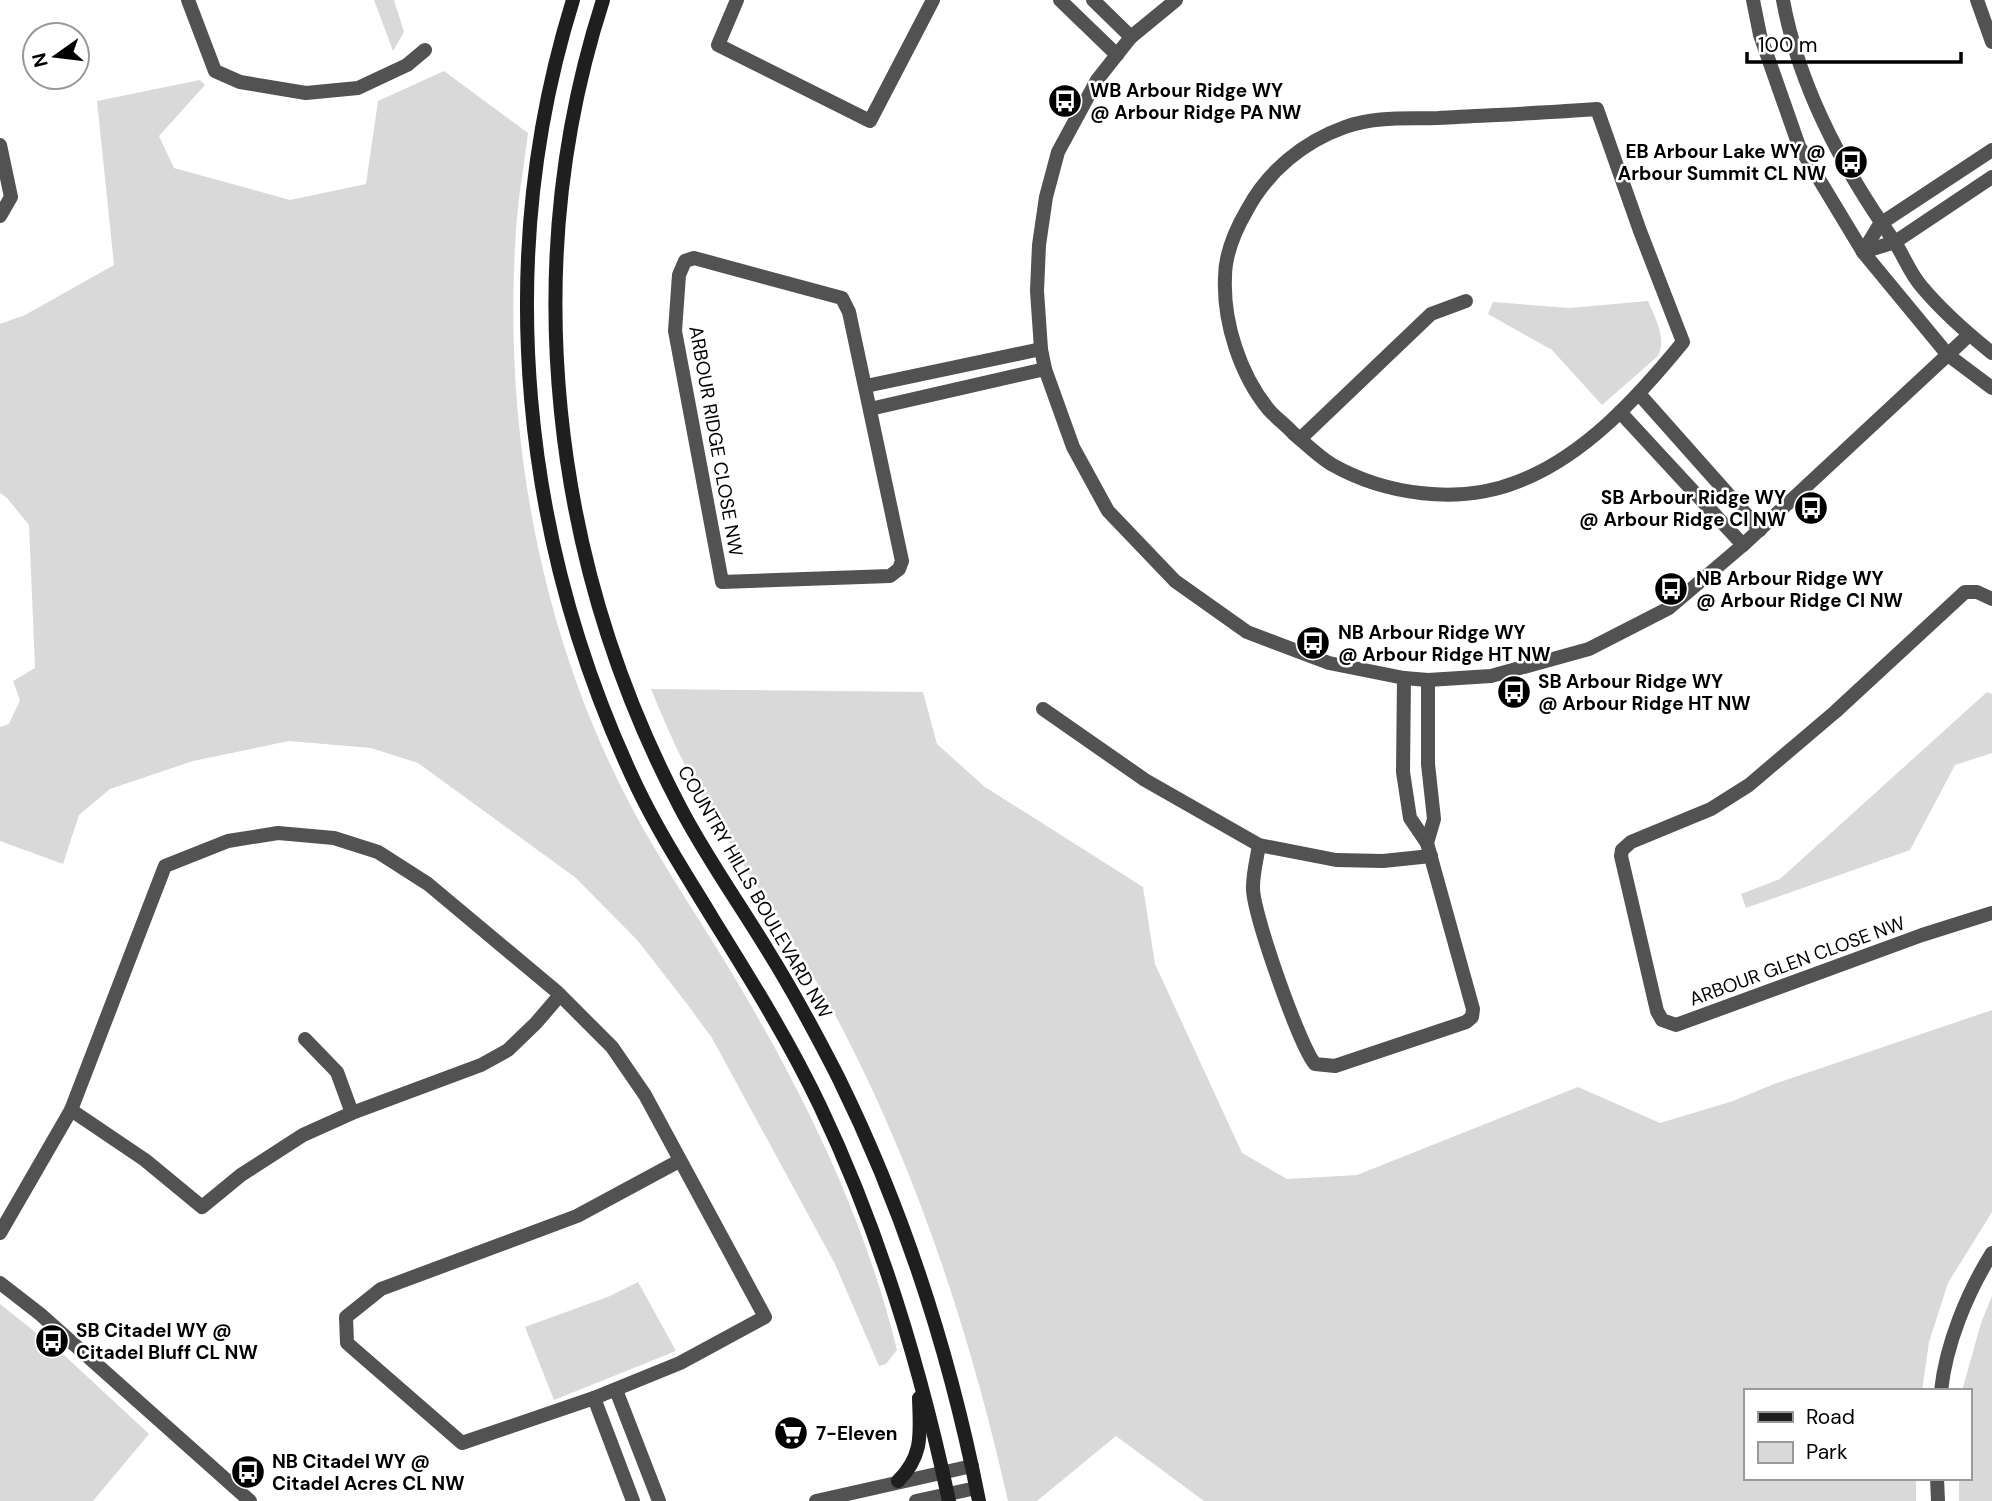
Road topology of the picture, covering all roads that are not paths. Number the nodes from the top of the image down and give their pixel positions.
1 (188, 0) edge
2 (573, 0) edge
3 (603, 0) edge
4 (737, 0) edge
5 (933, 0) edge
6 (1060, 0) edge
7 (1093, 0) edge
8 (1176, 0) edge
9 (1753, 0) edge
10 (1783, 0) edge
11 (1977, 0) edge
12 (1131, 37) junction
13 (1992, 42) edge
14 (425, 50) dead end
15 (1117, 55) junction
16 (0, 145) edge
17 (1992, 150) edge
18 (1992, 177) edge
19 (0, 216) edge
20 (1880, 224) junction
21 (1895, 242) junction
22 (1863, 253) junction
23 (1466, 301) dead end
24 (1969, 335) junction
25 (1041, 349) junction
26 (1992, 353) edge
27 (1948, 355) junction
28 (1045, 369) junction
29 (866, 386) junction
30 (1992, 388) edge
31 (1640, 395) junction
32 (870, 409) junction
33 (1620, 412) junction
34 (1300, 439) junction
35 (1760, 530) junction
36 (1743, 545) junction
37 (1992, 599) edge
38 (1404, 678) junction
39 (1428, 680) junction
40 (1043, 709) dead end
41 (1259, 845) junction
42 (1429, 849) junction
43 (1992, 913) edge
44 (560, 995) junction
45 (305, 1039) dead end
46 (71, 1110) junction
47 (352, 1113) junction
48 (679, 1161) junction
49 (0, 1233) edge
50 (1992, 1253) edge
51 (0, 1283) edge
52 (919, 1373) junction
53 (1941, 1389) edge
54 (616, 1390) junction
55 (594, 1398) junction
56 (972, 1466) junction
57 (943, 1472) junction
58 (1937, 1480) edge
59 (898, 1482) junction
60 (977, 1494) edge
61 (948, 1498) edge
62 (250, 1501) edge
63 (633, 1501) edge
64 (659, 1501) edge
65 (816, 1501) edge
66 (916, 1501) edge
67 (1938, 1501) edge

1 - 14 street
2 - 52 main road
3 - 56 main road, COUNTRY HILLS BOULEVARD NW
4 - 5 street
6 - 15 street
7 - 12 street
8 - 12 street
9 - 22 street
10 - 20 street
11 - 13 street
12 - 15 street
15 - 25 street
16 - 19 street
17 - 20 street
18 - 21 street
20 - 21 street
20 - 22 street
21 - 22 street
21 - 24 street
22 - 27 street
23 - 34 street
24 - 26 street
24 - 27 street
25 - 28 street
25 - 29 street
27 - 30 street
27 - 35 street
28 - 32 street
28 - 38 street
29 - 32 street, ARBOUR RIDGE CLOSE NW
29 - 32 street, ARBOUR RIDGE CLOSE NW
31 - 33 street
31 - 34 street
31 - 35 street
33 - 34 street
33 - 36 street
35 - 36 street
36 - 39 street
37 - 43 street, ARBOUR GLEN CLOSE NW
38 - 39 street
38 - 42 street
39 - 42 street
40 - 41 street
41 - 42 street
41 - 42 street
44 - 46 street
44 - 47 street
44 - 48 street
45 - 47 street
46 - 47 street
46 - 49 street
48 - 54 street
48 - 55 street
50 - 53 street
51 - 62 street
52 - 57 main road
52 - 59 main road
54 - 55 street
54 - 64 street
55 - 63 street
56 - 57 street
56 - 60 main road, COUNTRY HILLS BOULEVARD NW
57 - 59 street
57 - 61 main road
58 - 67 street
59 - 65 street
60 - 61 street
61 - 66 street

